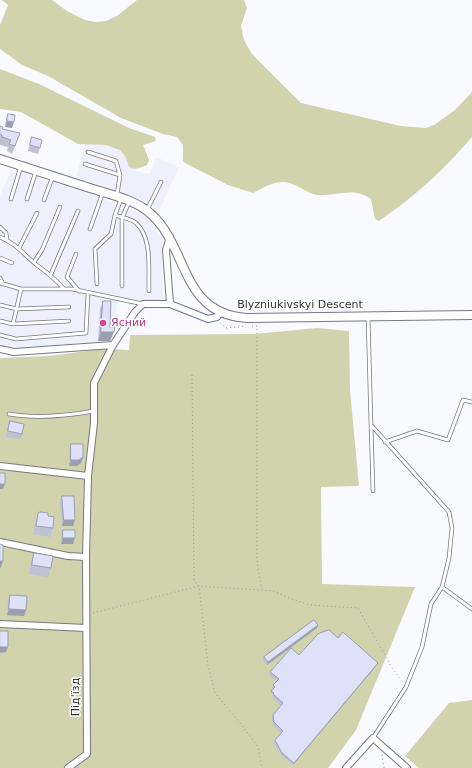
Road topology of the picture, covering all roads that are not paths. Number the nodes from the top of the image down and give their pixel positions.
1 (88, 152) dead end
2 (0, 159) edge
3 (85, 164) dead end
4 (21, 166) junction
5 (36, 171) junction
6 (120, 175) junction
7 (53, 176) junction
8 (161, 182) dead end
9 (103, 192) junction
10 (11, 199) dead end
11 (27, 199) dead end
12 (122, 199) junction
13 (44, 200) dead end
14 (60, 207) dead end
15 (147, 210) junction
16 (78, 211) dead end
17 (37, 213) dead end
18 (115, 215) junction
19 (122, 218) junction
20 (0, 227) edge
21 (90, 229) dead end
22 (0, 237) edge
23 (170, 238) junction
24 (7, 240) junction
25 (19, 248) junction
26 (76, 254) dead end
27 (0, 258) edge
28 (34, 262) junction
29 (12, 263) dead end
30 (51, 274) junction
31 (0, 278) edge
32 (2, 284) edge
33 (97, 284) dead end
34 (122, 286) dead end
35 (21, 289) junction
36 (64, 289) junction
37 (149, 290) dead end
38 (79, 291) junction
39 (88, 293) junction
40 (143, 304) junction
41 (170, 304) junction
42 (0, 305) edge
43 (70, 307) dead end
44 (17, 309) junction
45 (221, 312) junction
46 (472, 315) edge
47 (368, 316) junction
48 (0, 321) edge
49 (69, 321) dead end
50 (13, 324) junction
51 (0, 335) edge
52 (114, 345) junction
53 (0, 349) edge
54 (472, 402) edge
55 (94, 411) junction
56 (9, 414) dead end
57 (371, 425) junction
58 (385, 442) junction
59 (0, 466) edge
60 (88, 476) junction
61 (373, 490) dead end
62 (0, 542) edge
63 (86, 557) junction
64 (442, 588) junction
65 (472, 609) edge
66 (0, 624) edge
67 (86, 628) junction
68 (373, 738) junction
69 (68, 768) edge
70 (346, 768) edge
71 (407, 768) edge

1 - 6 lane
2 - 4 street, Blyzniukivskyi Descent
3 - 6 lane
4 - 5 street, Blyzniukivskyi Descent
4 - 10 lane
5 - 7 street, Blyzniukivskyi Descent
5 - 11 lane
6 - 12 lane
7 - 9 street, Blyzniukivskyi Descent
7 - 13 lane
8 - 15 lane
9 - 12 street, Blyzniukivskyi Descent
9 - 21 lane
12 - 15 street, Blyzniukivskyi Descent
12 - 18 lane
12 - 19 lane
14 - 28 lane
15 - 23 street, Blyzniukivskyi Descent
16 - 30 lane
17 - 25 lane
18 - 19 lane
18 - 33 lane
19 - 34 lane
19 - 37 lane
20 - 24 lane
22 - 24 lane
23 - 41 street
23 - 45 street, Blyzniukivskyi Descent
24 - 25 lane
25 - 28 lane
26 - 38 lane
27 - 29 lane
28 - 30 lane
30 - 36 lane
31 - 32 lane
32 - 35 lane
35 - 36 lane
35 - 44 lane
36 - 38 lane
38 - 39 lane
39 - 40 lane
39 - 51 lane
40 - 41 street
40 - 52 street, Під'їзд
41 - 45 street
42 - 44 lane
43 - 44 lane
44 - 50 lane
45 - 47 street, Blyzniukivskyi Descent
46 - 47 street, Blyzniukivskyi Descent
47 - 57 lane
48 - 50 lane
49 - 50 lane
52 - 53 street
52 - 55 street, Під'їзд
54 - 58 lane
55 - 56 lane
55 - 60 street, Під'їзд
57 - 58 lane
57 - 61 lane
58 - 64 lane
59 - 60 street
60 - 63 street, Під'їзд
62 - 63 street
63 - 67 street, Під'їзд
64 - 65 lane
64 - 68 lane
66 - 67 street
67 - 69 street, Під'їзд
68 - 70 street
68 - 71 street

